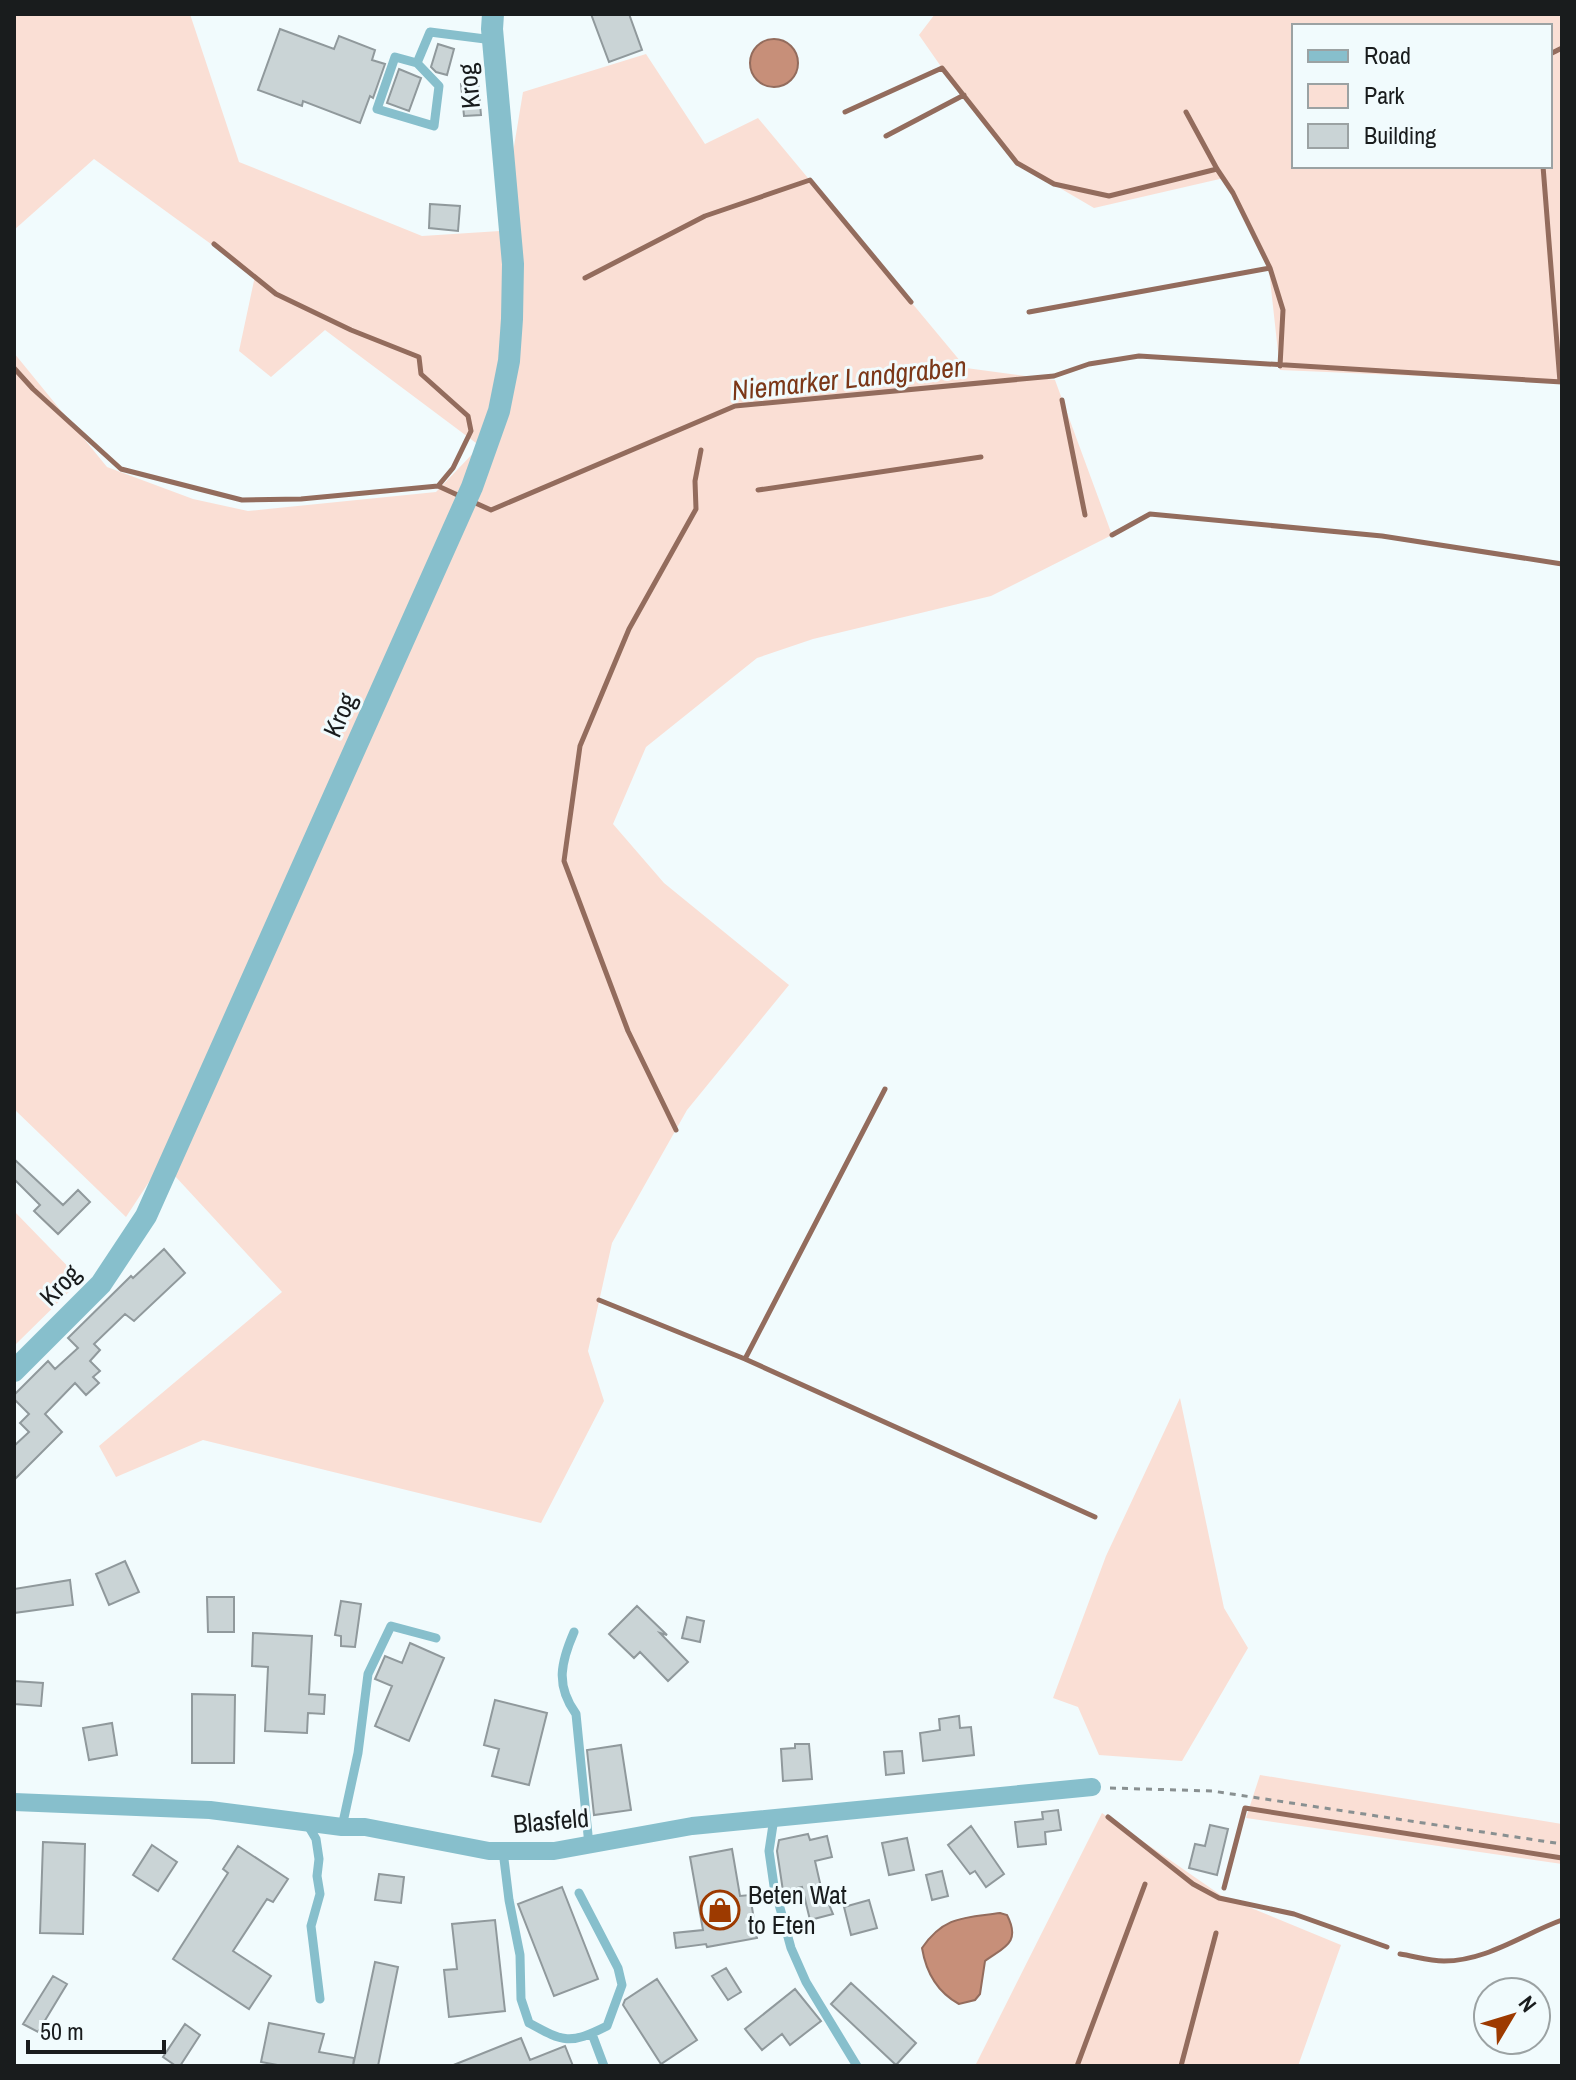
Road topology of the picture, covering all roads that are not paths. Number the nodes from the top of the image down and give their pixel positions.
1 (493, 14) edge
2 (493, 40) junction
3 (417, 63) junction
4 (14, 1371) edge
5 (574, 1632) dead end
6 (436, 1638) dead end
7 (1092, 1787) road end
8 (14, 1802) edge
9 (774, 1818) junction
10 (306, 1822) junction
11 (342, 1827) junction
12 (589, 1845) junction
13 (503, 1851) junction
14 (579, 1893) dead end
15 (320, 1999) dead end
16 (592, 2034) junction
17 (604, 2066) edge
18 (857, 2066) edge

1 - 2 street, Krog
2 - 3 lane
2 - 4 street, Krog
3 - 3 lane
5 - 12 lane
6 - 11 lane
7 - 9 street, Blasfeld
8 - 10 street, Blasfeld
9 - 12 street, Blasfeld
9 - 18 lane
10 - 11 street, Blasfeld
10 - 15 lane
11 - 13 street, Blasfeld
12 - 13 street, Blasfeld
13 - 16 lane
14 - 16 lane
16 - 17 lane

